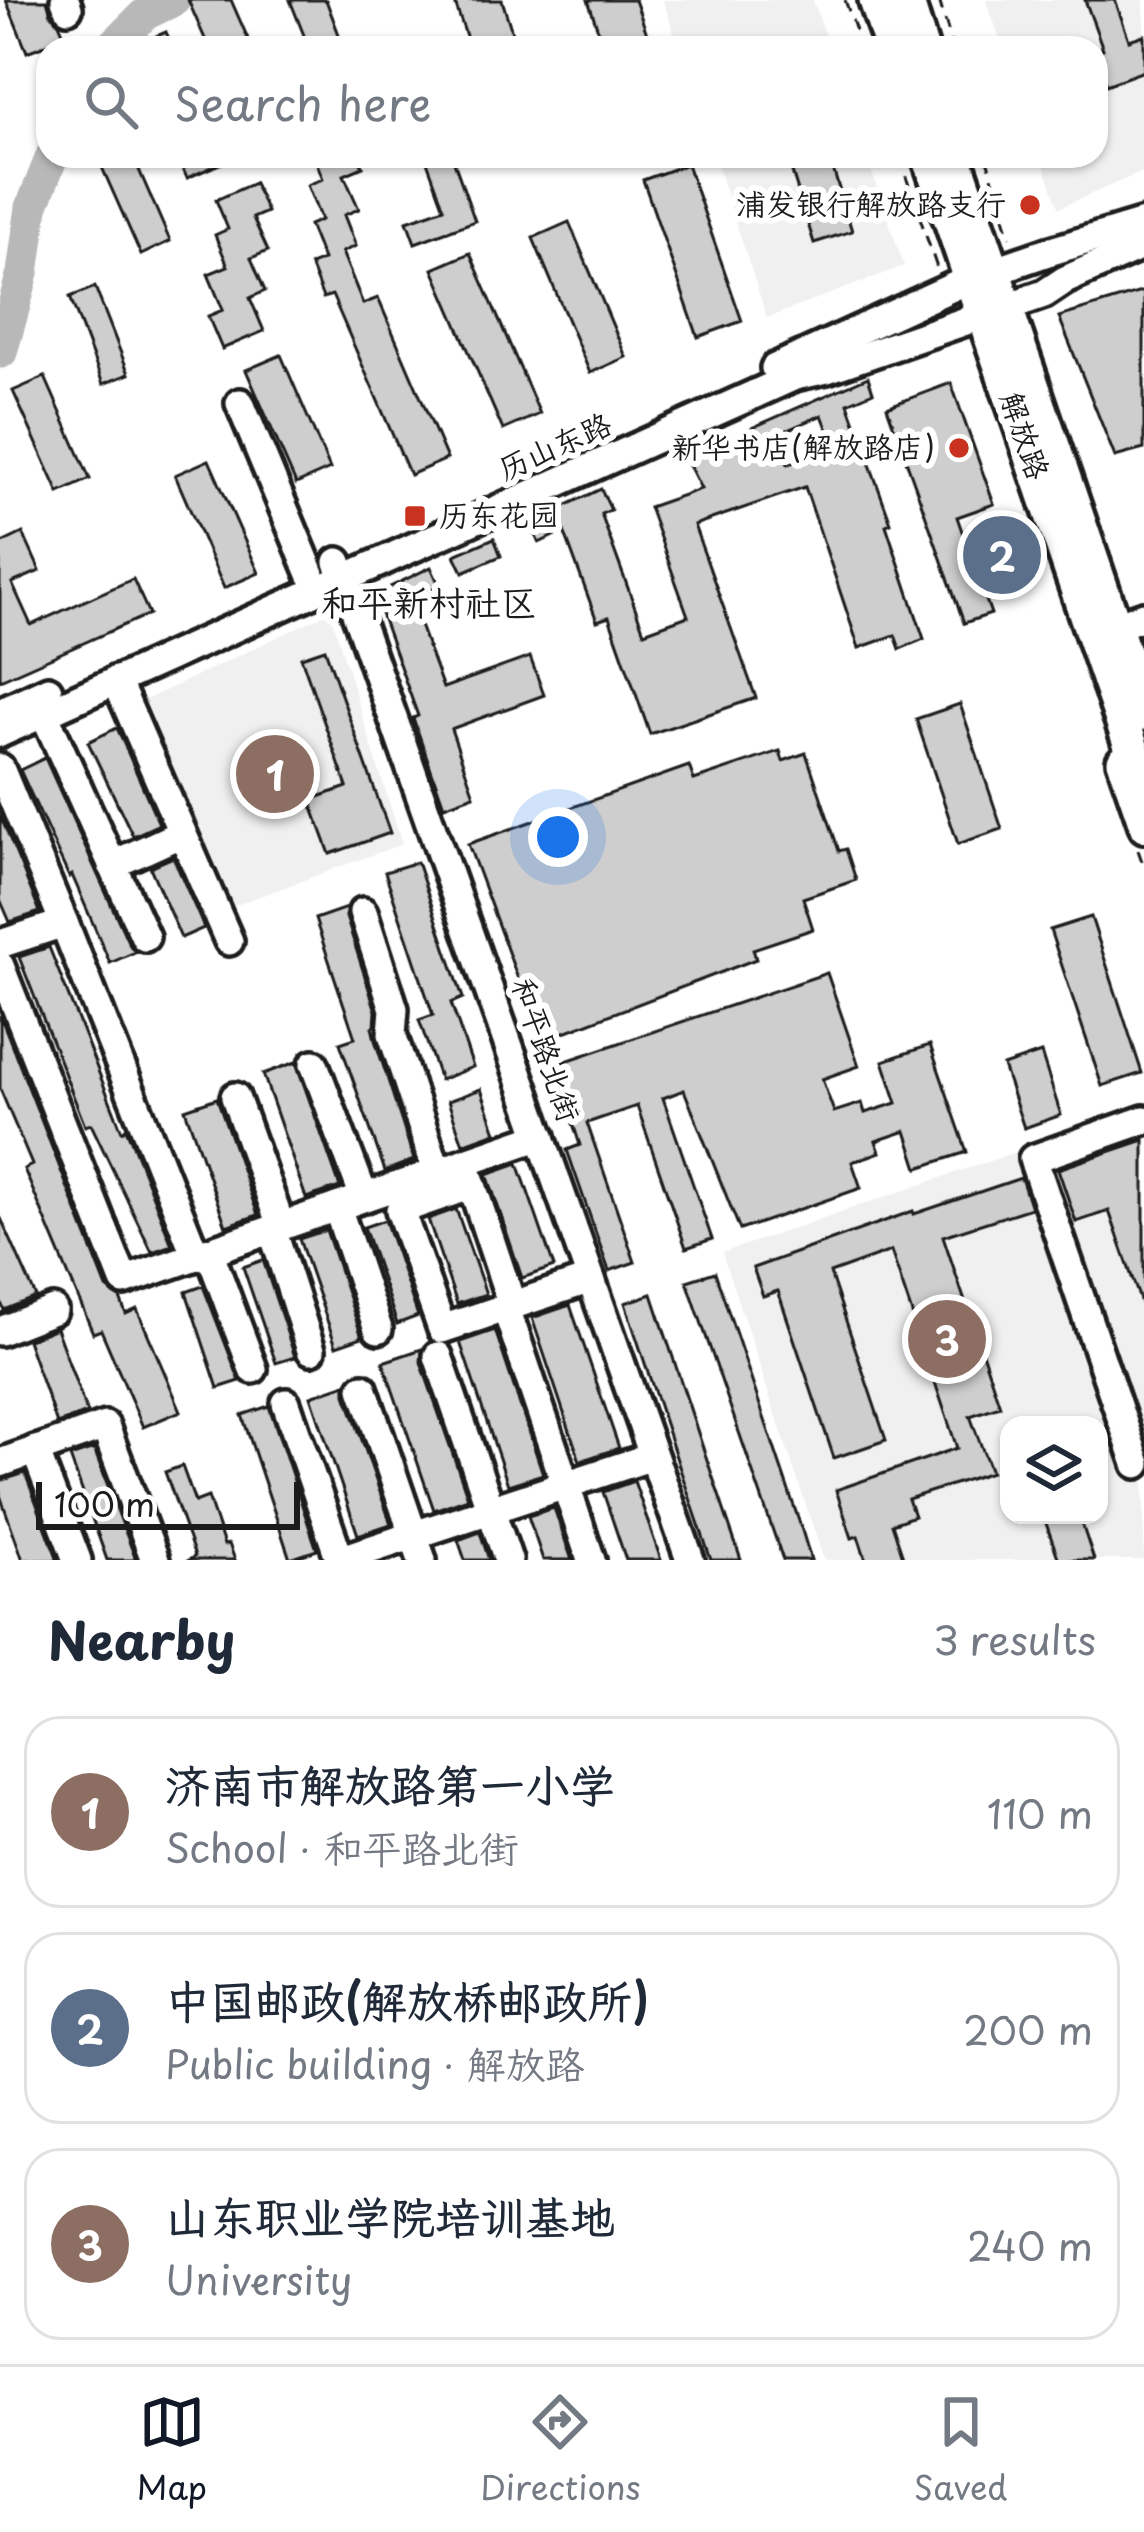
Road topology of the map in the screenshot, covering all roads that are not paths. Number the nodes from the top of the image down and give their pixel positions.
1 (859, 0) edge
2 (876, 0) edge
3 (906, 0) edge
4 (918, 0) edge
5 (872, 36) edge
6 (888, 36) edge
7 (917, 36) edge
8 (930, 36) edge
9 (932, 168) edge
10 (955, 168) edge
11 (1144, 223) edge
12 (1144, 245) edge
13 (969, 280) junction
14 (994, 312) junction
15 (240, 403) dead end
16 (342, 570) junction
17 (311, 574) junction
18 (1107, 608) edge
19 (1144, 672) edge
20 (116, 680) junction
21 (0, 712) edge
22 (44, 713) junction
23 (1144, 713) edge
24 (0, 733) edge
25 (0, 768) edge
26 (1144, 784) edge
27 (182, 833) junction
28 (1140, 836) edge
29 (112, 865) junction
30 (364, 912) dead end
31 (64, 923) junction
32 (145, 937) dead end
33 (229, 941) dead end
34 (0, 944) edge
35 (0, 966) edge
36 (314, 1064) dead end
37 (235, 1097) dead end
38 (1144, 1120) edge
39 (541, 1136) junction
40 (437, 1172) junction
41 (468, 1174) junction
42 (350, 1202) junction
43 (277, 1228) junction
44 (203, 1254) junction
45 (591, 1279) junction
46 (509, 1307) junction
47 (52, 1310) dead end
48 (378, 1329) dead end
49 (0, 1331) edge
50 (311, 1350) dead end
51 (438, 1357) dead end
52 (253, 1369) dead end
53 (363, 1388) dead end
54 (286, 1402) dead end
55 (35, 1450) junction
56 (653, 1456) junction
57 (0, 1462) edge
58 (1137, 1464) dead end
59 (566, 1486) junction
60 (490, 1511) junction
61 (417, 1548) edge
62 (77, 1560) edge
63 (155, 1560) edge
64 (340, 1560) edge
65 (508, 1560) edge
66 (591, 1560) edge
67 (689, 1560) edge

1 - 5 street
2 - 6 main road
3 - 7 main road
4 - 8 street
9 - 13 main road, 解放路
10 - 13 main road, 解放路
11 - 13 street, 历山东路
12 - 14 street, 历山东路
13 - 14 main road, 解放路
13 - 16 street, 历山东路
14 - 16 street, 历山东路
14 - 18 main road, 解放路
15 - 17 street
16 - 17 street, 历山东路
16 - 20 street, 历山东路
16 - 39 street, 和平路北街
17 - 21 street, 历山东路
18 - 19 street
18 - 23 main road, 解放路
18 - 26 main road, 解放路
18 - 28 street
20 - 22 street, 历山东路
20 - 27 street
22 - 24 street, 历山东路
22 - 29 street
25 - 31 street
27 - 29 street
27 - 33 street
29 - 32 street
30 - 40 street
31 - 34 street
31 - 44 street
35 - 44 street
36 - 42 street
37 - 43 street
38 - 58 street
39 - 41 street
39 - 45 street, 和平路北街
40 - 41 street
40 - 42 street
41 - 46 street
41 - 46 street
42 - 43 street
42 - 48 street
43 - 44 street
43 - 50 street
44 - 52 street
45 - 46 street
45 - 56 street, 和平路北街
46 - 59 street
47 - 49 street
51 - 60 street
53 - 61 street
54 - 64 street
55 - 57 street
55 - 62 street
55 - 63 street
56 - 59 street
56 - 67 street, 和平路北街
59 - 60 street
59 - 66 street
60 - 61 street
60 - 65 street
61 - 64 street

